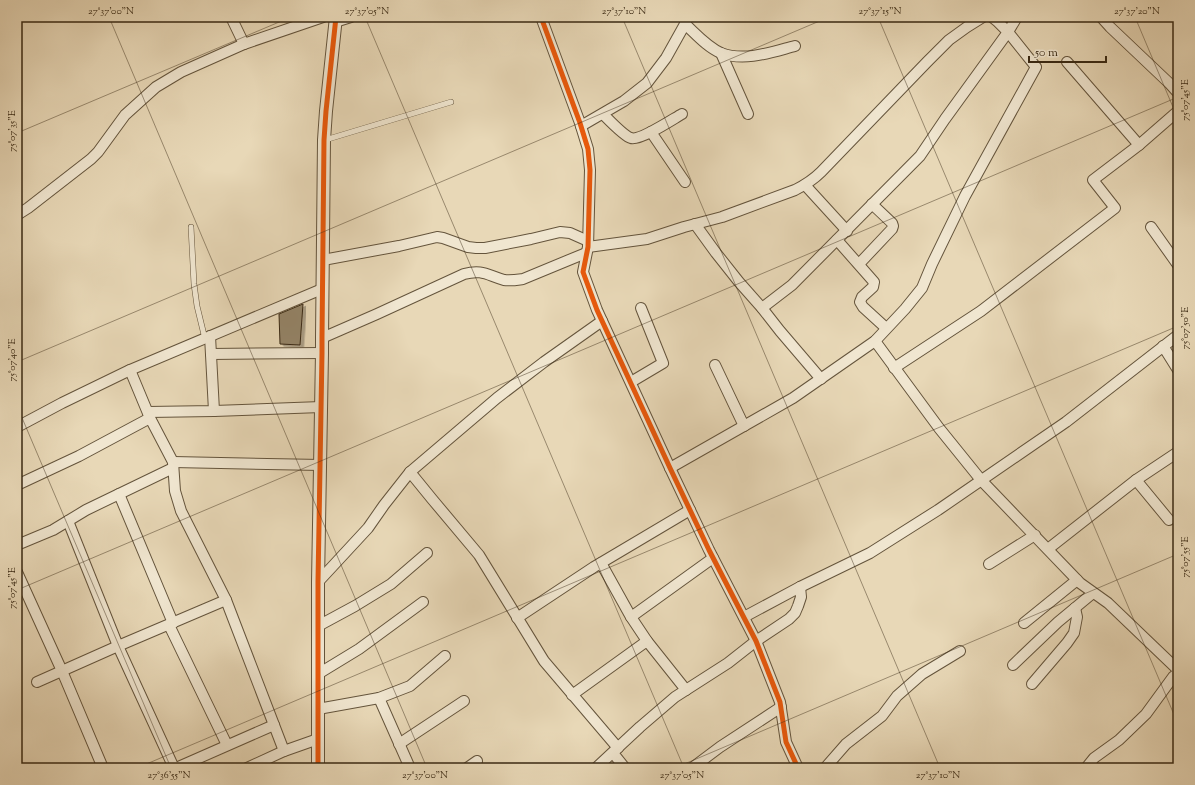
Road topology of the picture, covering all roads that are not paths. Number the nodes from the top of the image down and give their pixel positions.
1 (231, 17) edge
2 (323, 17) edge
3 (351, 17) edge
4 (541, 17) edge
5 (983, 17) edge
6 (992, 17) edge
7 (1017, 17) edge
8 (1101, 17) edge
9 (336, 20) edge
10 (686, 20) edge
11 (1008, 32) junction
12 (244, 44) junction
13 (795, 46) dead end
14 (721, 53) junction
15 (1067, 62) dead end
16 (1178, 93) edge
17 (451, 102) dead end
18 (1178, 111) edge
19 (603, 114) junction
20 (682, 114) dead end
21 (748, 114) dead end
22 (581, 126) junction
23 (651, 132) junction
24 (324, 140) junction
25 (1138, 145) junction
26 (685, 182) dead end
27 (805, 185) junction
28 (872, 204) junction
29 (17, 215) edge
30 (695, 224) junction
31 (191, 227) dead end
32 (1151, 227) dead end
33 (847, 231) junction
34 (837, 240) junction
35 (588, 247) junction
36 (323, 260) junction
37 (859, 264) junction
38 (1178, 265) edge
39 (322, 289) junction
40 (641, 308) dead end
41 (762, 308) junction
42 (602, 321) junction
43 (886, 328) junction
44 (1178, 335) edge
45 (207, 337) junction
46 (322, 338) junction
47 (875, 341) junction
48 (1163, 346) junction
49 (322, 353) junction
50 (211, 354) junction
51 (715, 365) dead end
52 (894, 368) junction
53 (130, 370) junction
54 (1178, 370) edge
55 (820, 379) junction
56 (630, 382) junction
57 (321, 407) junction
58 (214, 411) junction
59 (149, 415) junction
60 (744, 426) junction
61 (17, 427) edge
62 (1178, 452) edge
63 (173, 465) junction
64 (321, 465) junction
65 (670, 468) junction
66 (410, 472) junction
67 (981, 480) junction
68 (1136, 480) junction
69 (17, 486) edge
70 (119, 494) junction
71 (690, 510) junction
72 (68, 520) junction
73 (1169, 520) dead end
74 (1035, 535) junction
75 (17, 545) edge
76 (1048, 548) junction
77 (427, 553) dead end
78 (713, 558) junction
79 (601, 563) junction
80 (989, 564) dead end
81 (17, 572) edge
82 (1077, 580) junction
83 (318, 582) junction
84 (800, 586) junction
85 (1093, 593) junction
86 (226, 600) junction
87 (423, 602) dead end
88 (1075, 608) junction
89 (631, 617) junction
90 (744, 617) junction
91 (517, 618) junction
92 (1024, 623) dead end
93 (171, 624) junction
94 (318, 626) junction
95 (647, 641) junction
96 (756, 641) junction
97 (118, 646) junction
98 (960, 651) dead end
99 (445, 656) dead end
100 (1013, 664) dead end
101 (1178, 670) edge
102 (62, 671) junction
103 (318, 674) junction
104 (1178, 674) edge
105 (37, 682) dead end
106 (1032, 684) dead end
107 (686, 690) junction
108 (572, 695) junction
109 (379, 698) junction
110 (464, 701) dead end
111 (781, 707) junction
112 (318, 710) junction
113 (274, 724) junction
114 (318, 739) junction
115 (399, 744) junction
116 (227, 745) junction
117 (616, 750) junction
118 (284, 751) junction
119 (477, 761) dead end
120 (103, 768) edge
121 (175, 768) edge
122 (247, 768) edge
123 (318, 768) edge
124 (410, 768) edge
125 (467, 768) edge
126 (596, 768) edge
127 (625, 768) edge
128 (692, 768) edge
129 (798, 768) edge
130 (825, 768) edge
131 (1086, 768) edge

1 - 12 street
2 - 12 street
3 - 9 street
4 - 22 street
5 - 27 street
6 - 11 street
7 - 11 street
8 - 16 street
9 - 24 street
10 - 14 street
10 - 19 street
11 - 28 street
11 - 43 street
12 - 29 street
13 - 14 street
14 - 21 street
15 - 25 street
17 - 24 lane
18 - 25 street
19 - 22 street
19 - 23 street
20 - 23 street
22 - 35 street
23 - 26 street
24 - 36 street
25 - 52 street
27 - 30 street
27 - 33 street
28 - 33 street
28 - 37 street
30 - 35 street
30 - 41 street
31 - 45 lane
32 - 38 street
33 - 34 street
34 - 37 street
34 - 41 street
35 - 36 street
35 - 42 street
35 - 46 street
36 - 39 street
37 - 43 street
39 - 45 street
39 - 46 street
40 - 56 street
41 - 55 street
42 - 56 street
42 - 66 street
43 - 47 street
44 - 48 street
45 - 50 street
45 - 53 street
46 - 49 street
47 - 52 street
47 - 55 street
48 - 54 street
48 - 67 street
49 - 50 street
49 - 57 street
50 - 58 street
51 - 60 street
52 - 67 street
53 - 59 street
53 - 61 street
55 - 60 street
56 - 65 street
57 - 58 street
57 - 64 street
58 - 59 street
59 - 63 street
59 - 69 street
60 - 65 street
62 - 68 street
63 - 64 street
63 - 70 street
63 - 86 street
64 - 83 street
65 - 71 street
66 - 83 street
66 - 91 street
67 - 74 street
67 - 84 street
68 - 73 street
68 - 76 street
70 - 72 street
70 - 93 street
71 - 78 street
71 - 79 street
72 - 75 street
72 - 97 street
74 - 76 street
74 - 80 street
76 - 82 street
77 - 94 street
78 - 89 street
78 - 90 street
79 - 89 street
79 - 91 street
81 - 102 street
82 - 85 street
82 - 92 street
83 - 94 street
84 - 90 street
84 - 96 street
85 - 88 street
85 - 101 street
86 - 93 street
86 - 113 street
87 - 103 street
88 - 100 street
88 - 106 street
89 - 95 street
90 - 96 street
91 - 108 street
93 - 97 street
93 - 116 street
94 - 103 street
95 - 107 street
95 - 108 street
96 - 107 street
96 - 111 street
97 - 102 street
97 - 121 street
98 - 130 street
99 - 109 street
102 - 105 street
102 - 120 street
103 - 112 street
104 - 131 street
107 - 117 street
108 - 117 street
109 - 112 street
109 - 115 street
110 - 115 street
111 - 128 street
111 - 129 street
112 - 114 street
113 - 116 street
113 - 118 street
114 - 118 street
114 - 123 street
115 - 124 street
116 - 121 street
117 - 126 street
117 - 127 street
118 - 122 street
119 - 125 street

